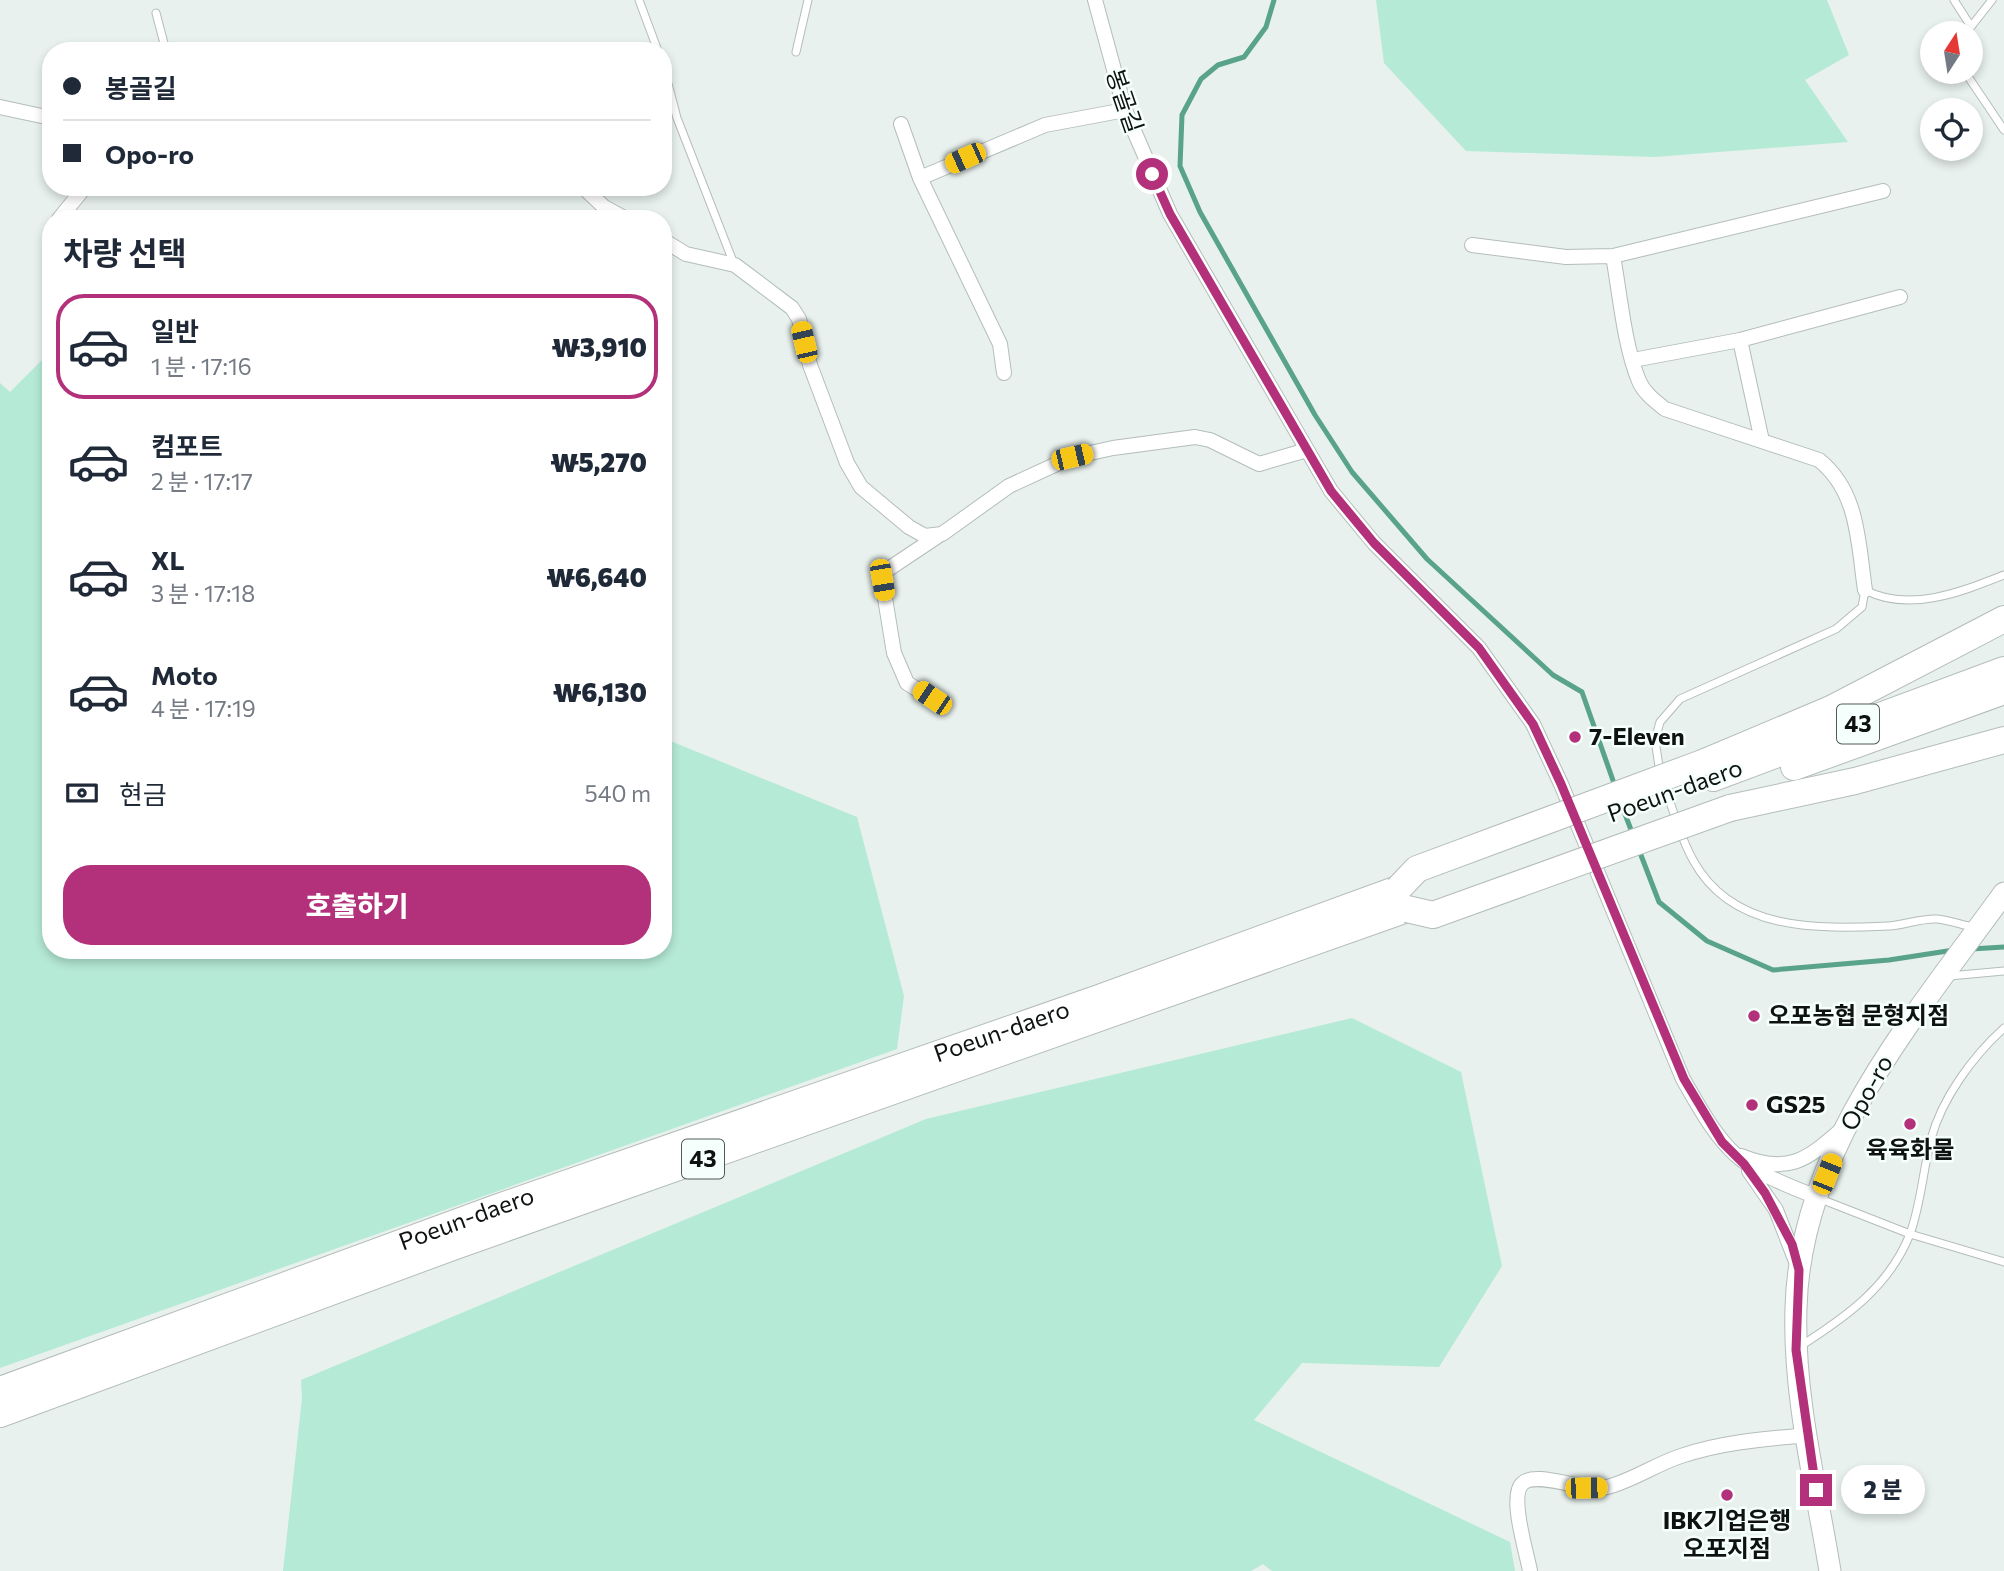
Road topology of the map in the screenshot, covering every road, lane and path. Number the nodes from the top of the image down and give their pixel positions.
1 (639, 0) edge
2 (808, 0) edge
3 (1095, 0) edge
4 (1954, 0) edge
5 (1992, 0) edge
6 (156, 13) dead end
7 (1964, 21) edge
8 (1975, 21) edge
9 (164, 42) edge
10 (655, 42) edge
11 (796, 52) dead end
12 (1973, 84) edge
13 (672, 99) edge
14 (0, 107) edge
15 (1125, 110) junction
16 (42, 116) edge
17 (901, 124) dead end
18 (2004, 130) edge
19 (920, 178) junction
20 (1883, 191) dead end
21 (78, 196) edge
22 (592, 196) edge
23 (66, 210) edge
24 (610, 210) edge
25 (672, 245) edge
26 (1472, 245) dead end
27 (1613, 256) junction
28 (735, 265) junction
29 (1900, 297) dead end
30 (1740, 340) junction
31 (1633, 360) junction
32 (1004, 373) dead end
33 (1762, 441) junction
34 (1307, 450) junction
35 (942, 534) junction
36 (2004, 575) edge
37 (1865, 590) junction
38 (2004, 619) edge
39 (2004, 670) edge
40 (2004, 691) edge
41 (932, 698) dead end
42 (2002, 742) edge
43 (1718, 786) junction
44 (2004, 893) edge
45 (1403, 899) junction
46 (1975, 933) junction
47 (1947, 969) junction
48 (2004, 971) edge
49 (2004, 1028) edge
50 (1849, 1124) junction
51 (1730, 1151) junction
52 (1744, 1164) junction
53 (1817, 1197) junction
54 (1910, 1234) junction
55 (2004, 1262) edge
56 (1799, 1270) junction
57 (1796, 1350) junction
58 (0, 1390) edge
59 (0, 1414) edge
60 (1808, 1435) junction
61 (1530, 1571) edge
62 (1830, 1571) edge

1 - 10 lane
2 - 11 lane
3 - 15 street, 봉골길
4 - 7 lane
5 - 8 lane
6 - 9 lane
12 - 18 lane
13 - 28 lane
14 - 16 street
15 - 19 street
15 - 34 street, 봉골길
17 - 19 street
19 - 32 street
20 - 27 street
21 - 23 street
22 - 24 street
25 - 28 street
26 - 27 street
27 - 31 street
28 - 35 street
29 - 30 street
30 - 31 street
30 - 33 street
31 - 33 street
33 - 37 street
34 - 35 street
34 - 51 street, 봉골길
35 - 41 street
36 - 37 lane
37 - 46 lane
38 - 43 highway
39 - 43 highway, Poeun-daero / 43
40 - 43 highway, Poeun-daero / 43
42 - 43 highway
43 - 45 highway, bridge
43 - 45 highway, bridge
44 - 46 street, Opo-ro
45 - 58 highway, Poeun-daero / 43
45 - 59 highway, Poeun-daero / 43
46 - 47 street, Opo-ro
47 - 48 lane
47 - 50 street, Opo-ro
49 - 54 lane
50 - 51 street
50 - 53 street, Opo-ro
51 - 52 street, 봉골길
52 - 53 street, 봉골길
52 - 56 street
53 - 54 lane
53 - 56 street, Opo-ro
54 - 55 lane
54 - 57 lane
56 - 57 street, Opo-ro
57 - 60 street, Opo-ro
60 - 61 street
60 - 62 street, Opo-ro

